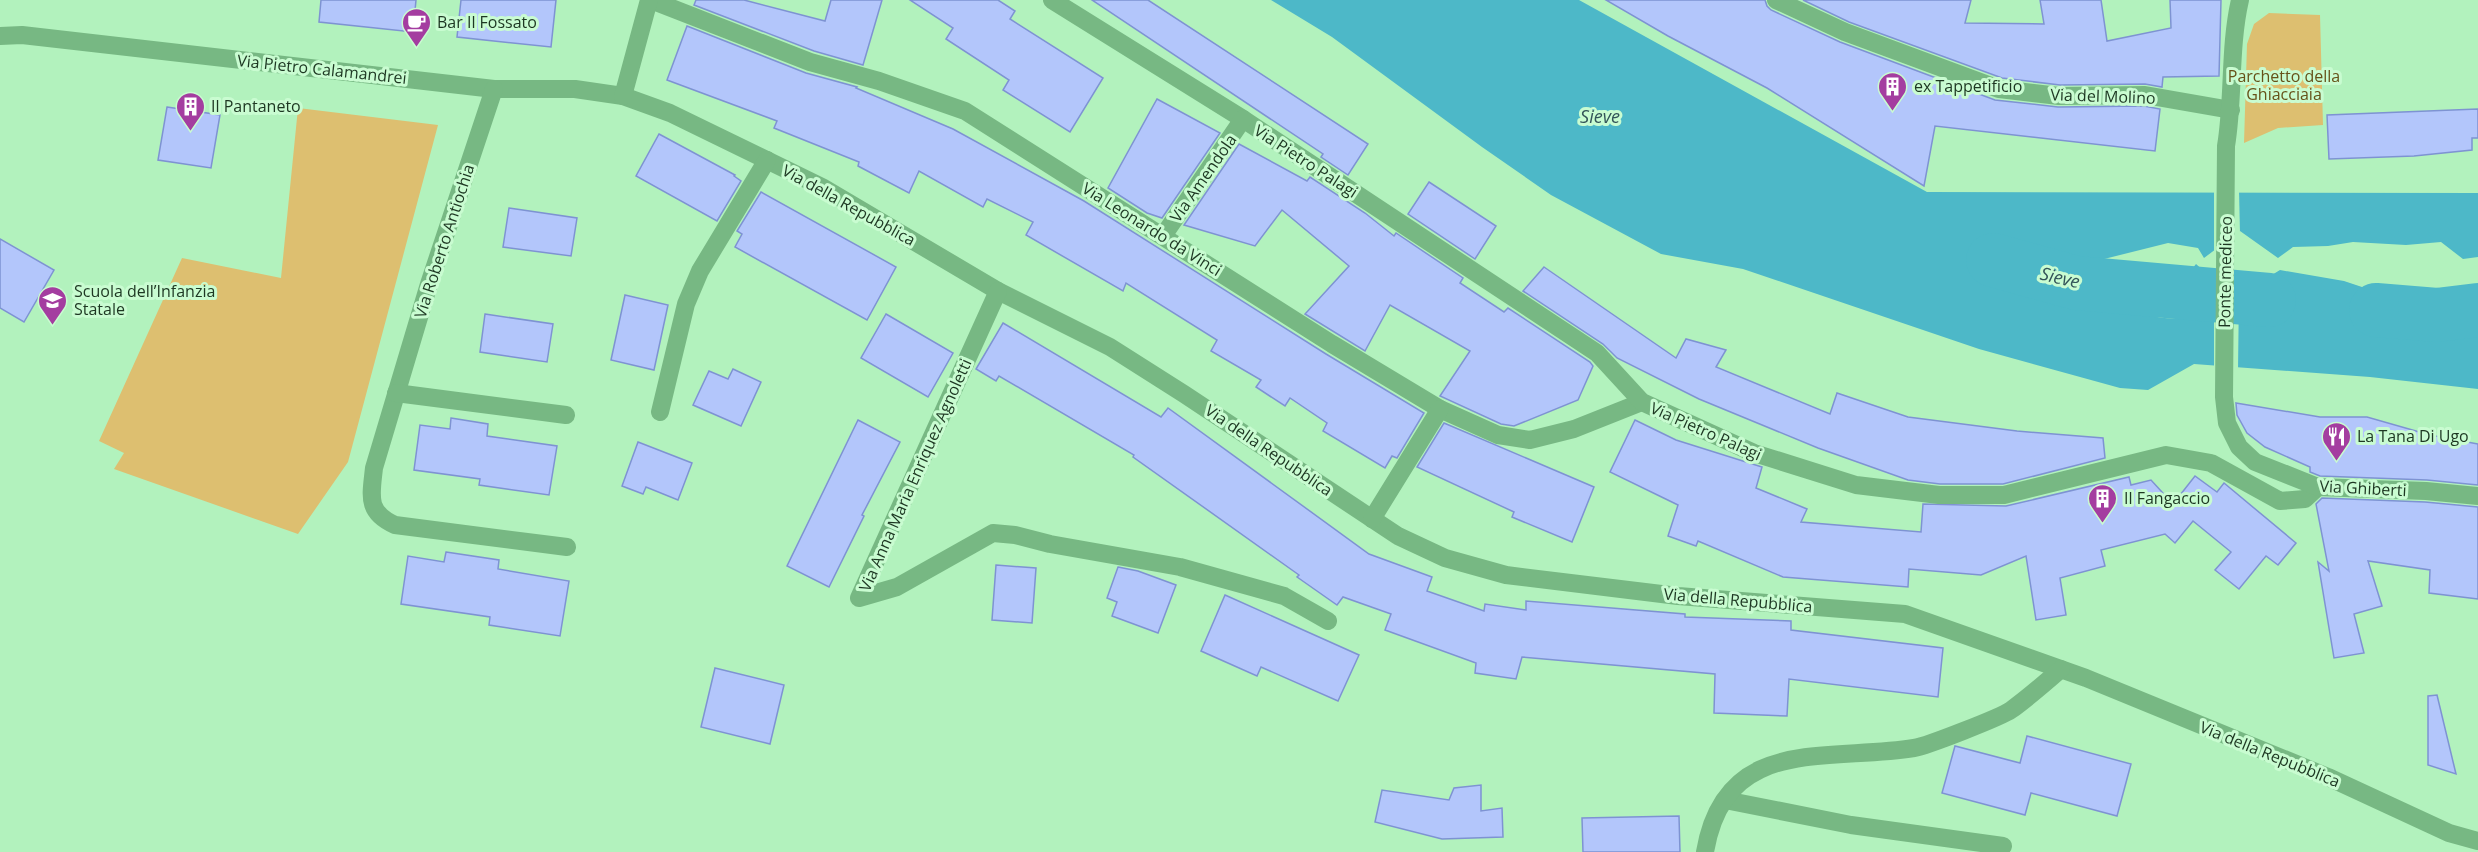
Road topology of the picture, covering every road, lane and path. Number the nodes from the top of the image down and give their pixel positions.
1 (650, 0) edge
2 (1052, 0) edge
3 (1776, 0) edge
4 (2240, 0) edge
5 (0, 27) edge
6 (22, 35) junction
7 (0, 36) edge
8 (494, 89) junction
9 (623, 96) junction
10 (2231, 110) junction
11 (1243, 119) junction
12 (767, 160) junction
13 (1163, 236) junction
14 (998, 291) junction
15 (396, 393) junction
16 (2224, 398) joint
17 (1642, 402) junction
18 (1440, 409) junction
19 (660, 412) dead end
20 (566, 415) dead end
21 (2318, 487) junction
22 (2478, 496) edge
23 (1372, 519) junction
24 (567, 547) dead end
25 (1328, 621) dead end
26 (2061, 669) junction
27 (1725, 800) junction
28 (2478, 841) edge
29 (2004, 846) dead end
30 (1705, 852) edge

1 - 9 street
1 - 13 street, Via Leonardo da Vinci
2 - 11 street, Via Pietro Palagi
3 - 10 street, Via del Molino
4 - 10 street, Ponte mediceo
5 - 6 street
6 - 7 street
6 - 8 street, Via Pietro Calamandrei
8 - 9 street, Via Pietro Calamandrei
8 - 15 street, Via Roberto Antiochia
9 - 12 street, Via della Repubblica
10 - 16 street, Ponte mediceo
11 - 13 street, Via Amendola
11 - 17 street, Via Pietro Palagi
12 - 14 street, Via della Repubblica
12 - 19 street
13 - 18 street, Via Leonardo da Vinci
14 - 23 street, Via della Repubblica
14 - 25 street, Via Anna Maria Enriquez Agnoletti
15 - 20 street
15 - 24 street, Via Roberto Antiochia
16 - 21 street, Via Ghiberti
17 - 18 street, Via Leonardo da Vinci
17 - 21 street, Via Pietro Palagi
18 - 23 street
21 - 22 street, Via Ghiberti
23 - 26 street, Via della Repubblica
26 - 27 street
26 - 28 street, Via della Repubblica
27 - 29 street
27 - 30 street

